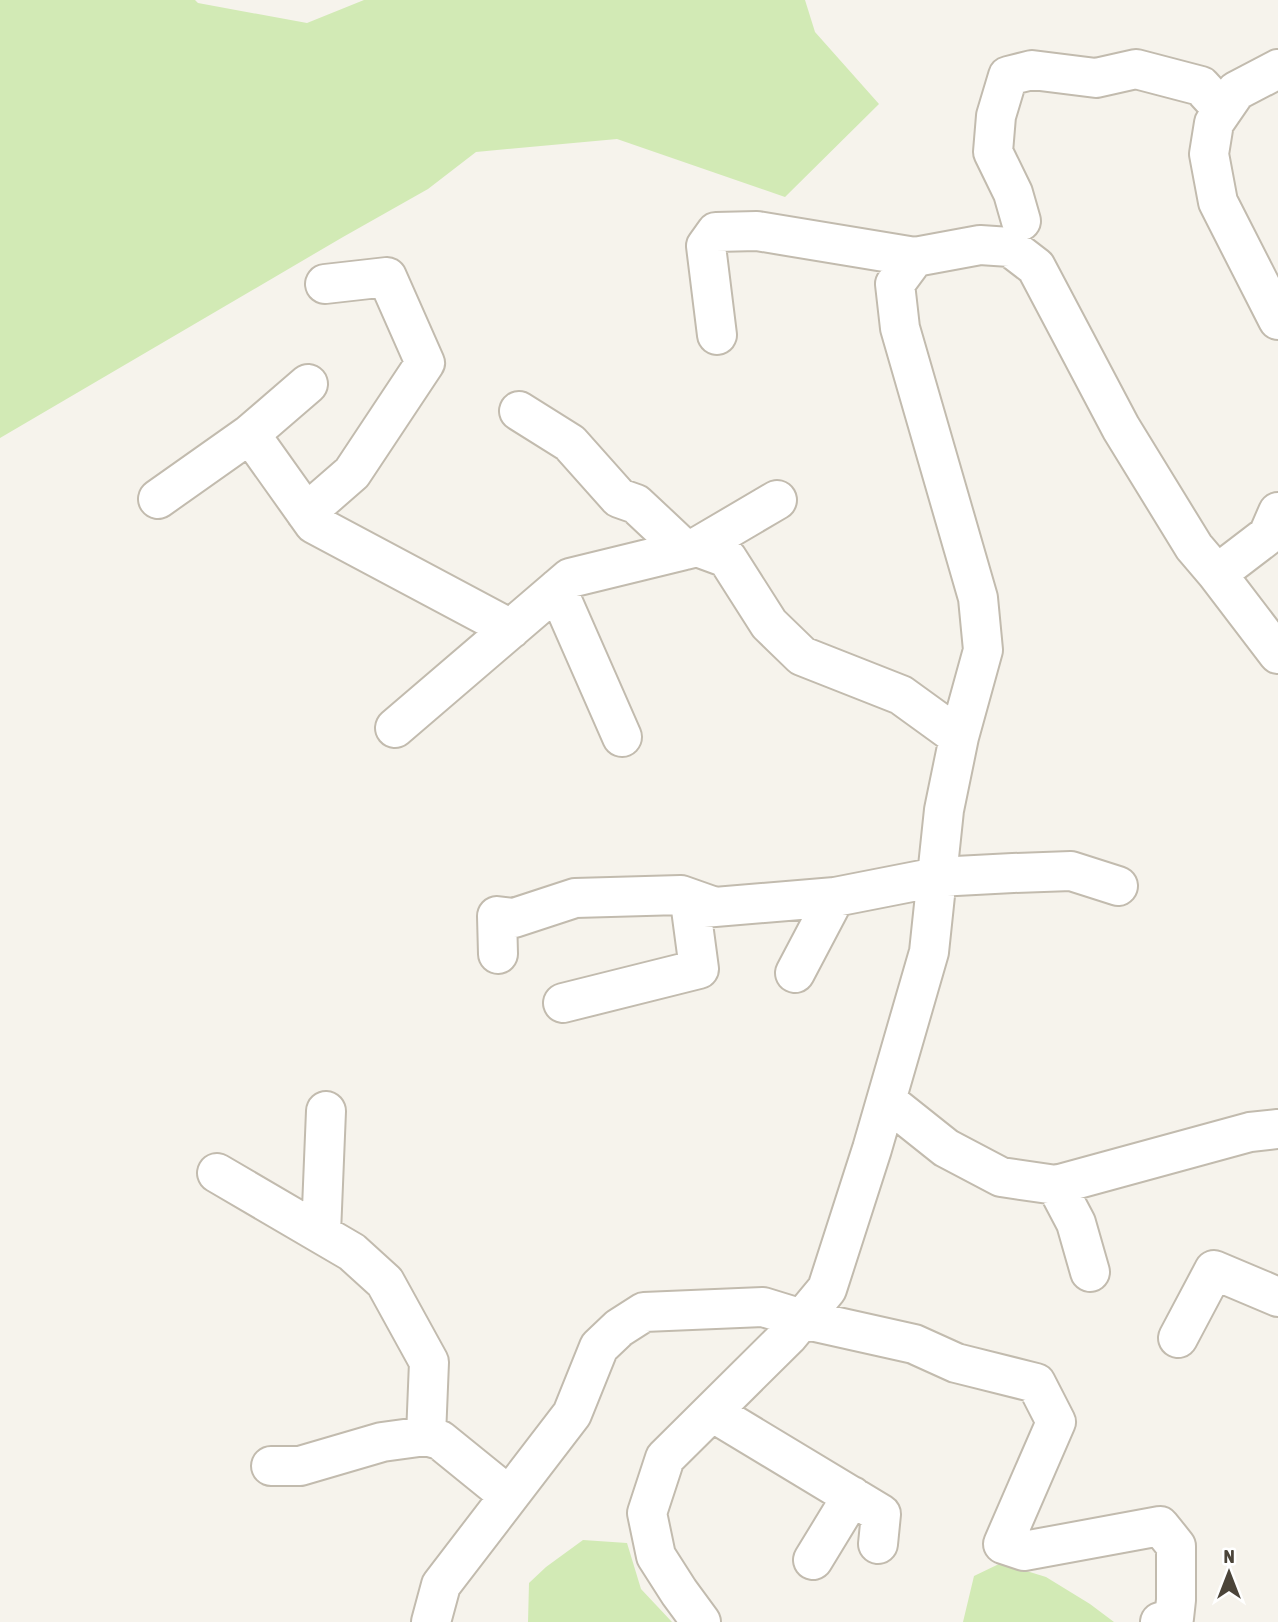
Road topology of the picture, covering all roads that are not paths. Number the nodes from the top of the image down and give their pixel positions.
1 (1278, 68) edge
2 (1223, 110) junction
3 (1021, 221) dead end
4 (915, 257) junction
5 (325, 284) dead end
6 (1278, 320) edge
7 (717, 335) dead end
8 (308, 384) dead end
9 (519, 411) dead end
10 (250, 434) junction
11 (158, 499) dead end
12 (777, 500) dead end
13 (1278, 512) edge
14 (306, 513) junction
15 (691, 549) junction
16 (1217, 574) junction
17 (557, 589) junction
18 (511, 629) junction
19 (1278, 654) edge
20 (395, 728) dead end
21 (622, 737) dead end
22 (959, 737) junction
23 (937, 877) junction
24 (1118, 886) dead end
25 (835, 897) junction
26 (715, 907) junction
27 (498, 954) dead end
28 (795, 973) dead end
29 (563, 1003) dead end
30 (887, 1101) junction
31 (326, 1111) dead end
32 (1278, 1129) edge
33 (217, 1172) dead end
34 (1056, 1185) junction
35 (321, 1233) junction
36 (1090, 1272) dead end
37 (1278, 1297) edge
38 (802, 1319) junction
39 (1178, 1338) dead end
40 (712, 1412) junction
41 (426, 1436) junction
42 (271, 1466) dead end
43 (509, 1496) junction
44 (852, 1496) junction
45 (878, 1544) dead end
46 (813, 1560) dead end
47 (431, 1622) edge
48 (701, 1622) edge
49 (1160, 1622) edge

1 - 2 street
2 - 3 street
2 - 6 street
4 - 7 street
4 - 16 street
4 - 22 street
5 - 14 street
8 - 10 street
9 - 15 street
10 - 11 street
10 - 14 street
12 - 15 street
13 - 16 street
14 - 18 street
15 - 17 street
15 - 22 street
16 - 19 street
17 - 18 street
17 - 21 street
18 - 20 street
22 - 23 street
23 - 24 street
23 - 25 street
23 - 30 street
25 - 26 street
25 - 28 street
26 - 27 street
26 - 29 street
30 - 34 street
30 - 38 street
31 - 35 street
32 - 34 street
33 - 35 street
34 - 36 street
35 - 41 street
37 - 39 street
38 - 40 street
38 - 43 street
38 - 49 street
40 - 44 street
40 - 48 street
41 - 42 street
41 - 43 street
43 - 47 street
44 - 45 street
44 - 46 street

